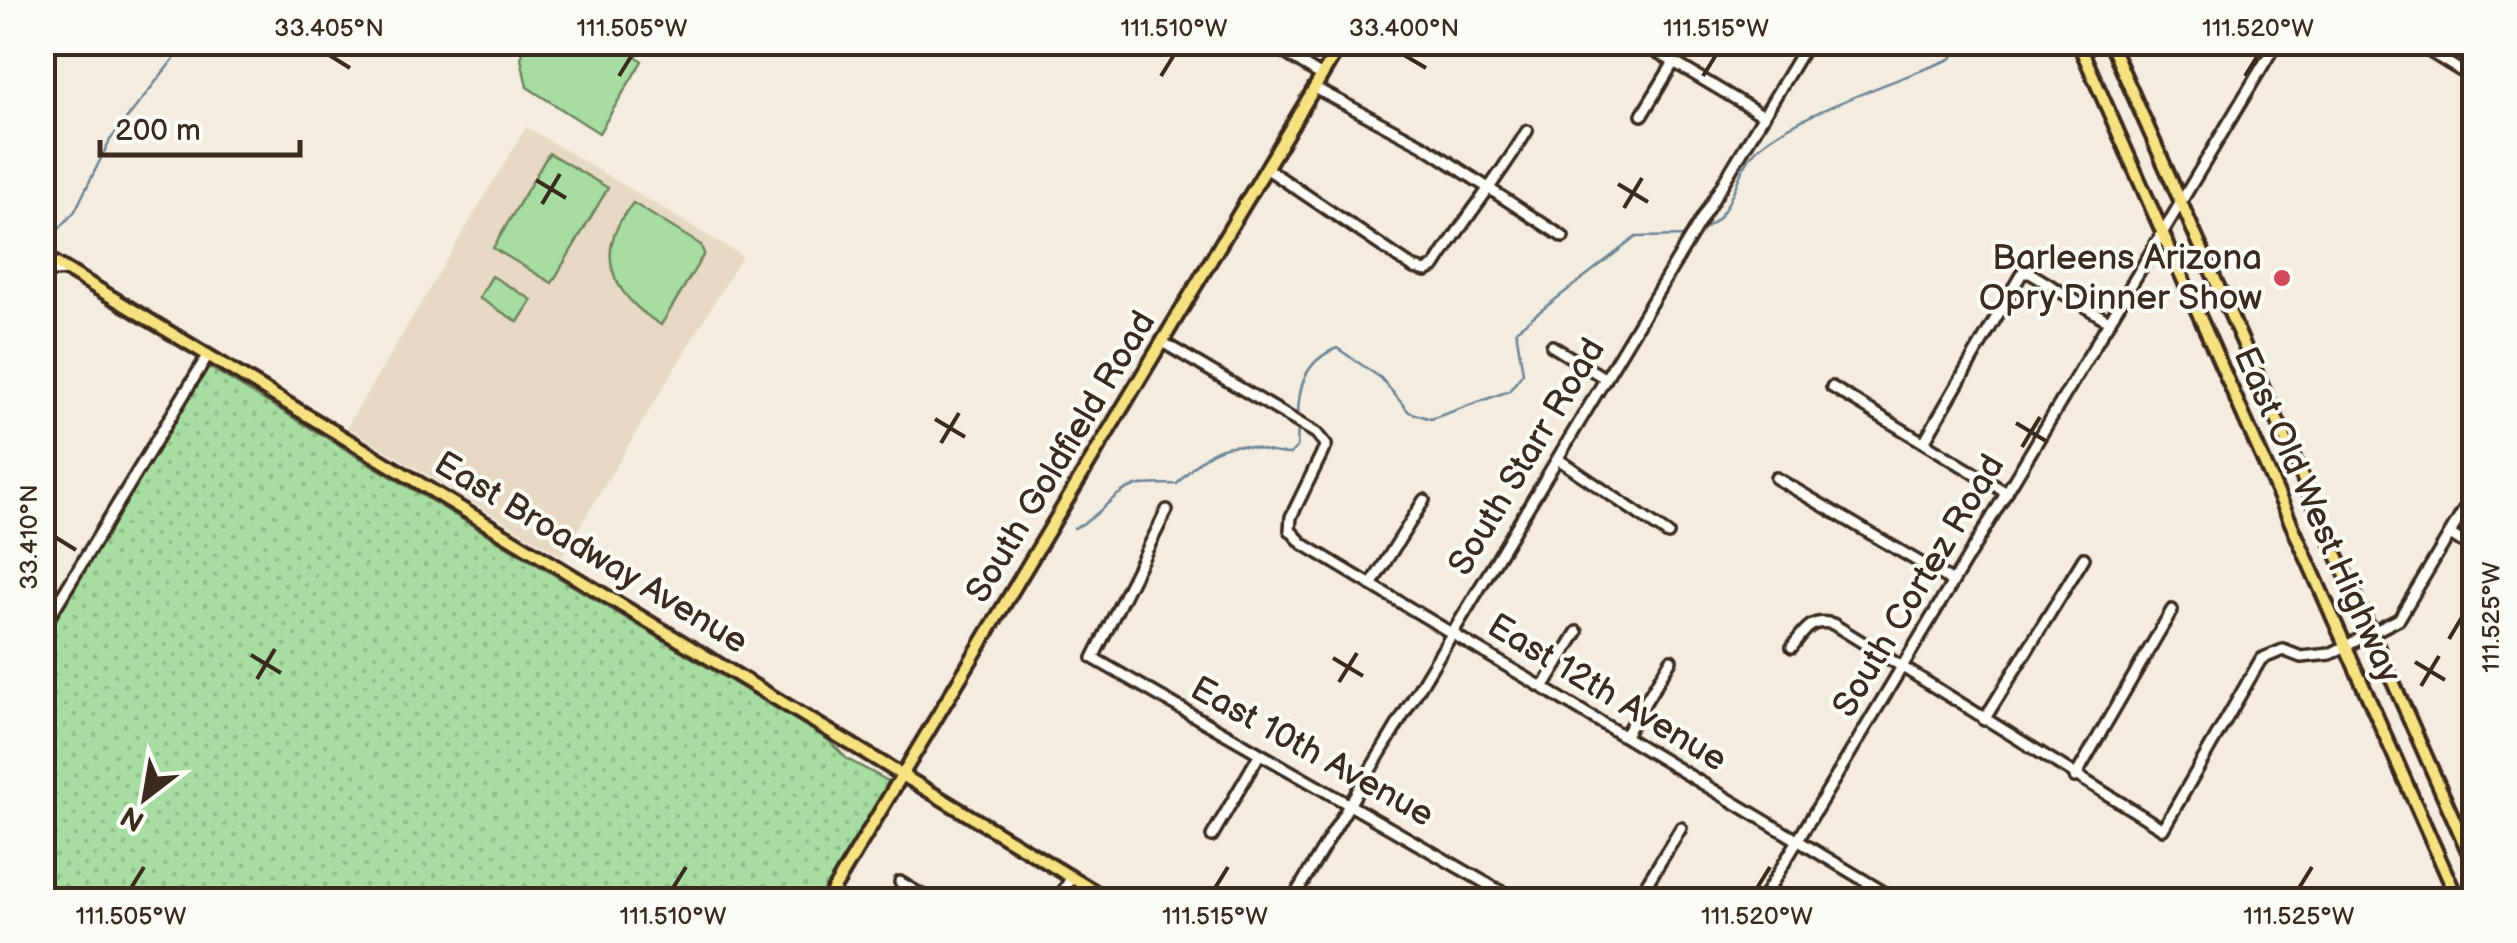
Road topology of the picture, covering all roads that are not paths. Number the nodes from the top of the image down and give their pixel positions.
1 (1267, 42) edge
2 (1342, 42) edge
3 (1640, 42) edge
4 (1808, 42) edge
5 (2078, 42) edge
6 (2110, 42) edge
7 (2277, 42) edge
8 (2414, 42) edge
9 (1674, 62) junction
10 (1322, 76) junction
11 (2474, 79) edge
12 (1315, 88) junction
13 (1642, 115) dead end
14 (1764, 116) junction
15 (1527, 131) dead end
16 (1266, 168) junction
17 (1487, 189) junction
18 (2182, 206) junction
19 (2163, 234) junction
20 (1563, 237) dead end
21 (42, 255) edge
22 (67, 270) junction
23 (42, 272) edge
24 (2110, 322) junction
25 (1162, 342) junction
26 (1552, 346) dead end
27 (208, 355) junction
28 (1606, 379) junction
29 (1832, 387) dead end
30 (1924, 442) junction
31 (1558, 459) junction
32 (1776, 478) dead end
33 (2007, 493) junction
34 (2474, 495) edge
35 (1424, 500) dead end
36 (1167, 510) dead end
37 (1668, 534) dead end
38 (2450, 534) junction
39 (2474, 550) edge
40 (2084, 558) dead end
41 (1953, 582) junction
42 (1371, 585) junction
43 (2172, 610) dead end
44 (42, 629) edge
45 (1454, 632) junction
46 (1577, 632) dead end
47 (2372, 634) junction
48 (2344, 644) junction
49 (1792, 647) dead end
50 (1670, 660) dead end
51 (1902, 667) junction
52 (1544, 686) junction
53 (1984, 720) junction
54 (1626, 734) junction
55 (1258, 757) junction
56 (903, 774) junction
57 (2075, 777) junction
58 (1349, 806) junction
59 (1681, 828) dead end
60 (1212, 836) dead end
61 (1798, 841) junction
62 (2474, 865) edge
63 (1071, 878) junction
64 (900, 882) dead end
65 (1504, 894) dead end
66 (827, 900) edge
67 (930, 900) edge
68 (1058, 900) edge
69 (1109, 900) edge
70 (1292, 900) edge
71 (1637, 900) edge
72 (1762, 900) edge
73 (1897, 900) edge
74 (2458, 900) edge

1 - 10 street
2 - 10 main road, South Goldfield Road
3 - 9 street
4 - 14 street, South Starr Road
5 - 19 main road, East Old West Highway
6 - 18 main road, East Old West Highway
7 - 18 street, South Cortez Road
8 - 11 street
9 - 13 street
9 - 14 street
10 - 12 main road, South Goldfield Road
12 - 16 main road, South Goldfield Road
12 - 17 street
14 - 28 street, South Starr Road
15 - 17 street
16 - 17 street
16 - 25 main road, South Goldfield Road
17 - 20 street
18 - 19 street, South Cortez Road
18 - 47 main road, East Old West Highway
19 - 24 street, South Cortez Road
19 - 48 main road, East Old West Highway
21 - 22 main road, East Broadway Avenue
22 - 23 street
22 - 27 main road, East Broadway Avenue
24 - 30 street
24 - 33 street, South Cortez Road
25 - 42 street, East 12th Avenue
25 - 56 main road, South Goldfield Road
26 - 28 street
27 - 44 street
27 - 56 main road, East Broadway Avenue
28 - 31 street, South Starr Road
29 - 30 street
30 - 33 street
31 - 37 street
31 - 45 street, South Starr Road
32 - 41 street
33 - 41 street, South Cortez Road
34 - 38 street
35 - 42 street
36 - 55 street, East 10th Avenue
38 - 39 street
38 - 47 street
40 - 53 street
41 - 51 street, South Cortez Road
42 - 45 street, East 12th Avenue
43 - 57 street
45 - 52 street, East 12th Avenue
45 - 58 street, South Starr Road
46 - 52 street
47 - 48 street
47 - 62 main road, East Old West Highway
48 - 57 street
48 - 74 main road, East Old West Highway
49 - 51 street
50 - 54 street
51 - 53 street
51 - 61 street, South Cortez Road
52 - 54 street, East 12th Avenue
53 - 57 street
54 - 61 street, East 12th Avenue
55 - 58 street, East 10th Avenue
55 - 60 street
56 - 63 main road, East Broadway Avenue
56 - 66 main road, South Goldfield Road
58 - 65 street, East 10th Avenue
58 - 70 street, South Starr Road
59 - 71 street
61 - 72 street, South Cortez Road
61 - 73 street, East 12th Avenue
63 - 68 street
63 - 69 main road, East Broadway Avenue
64 - 67 street

